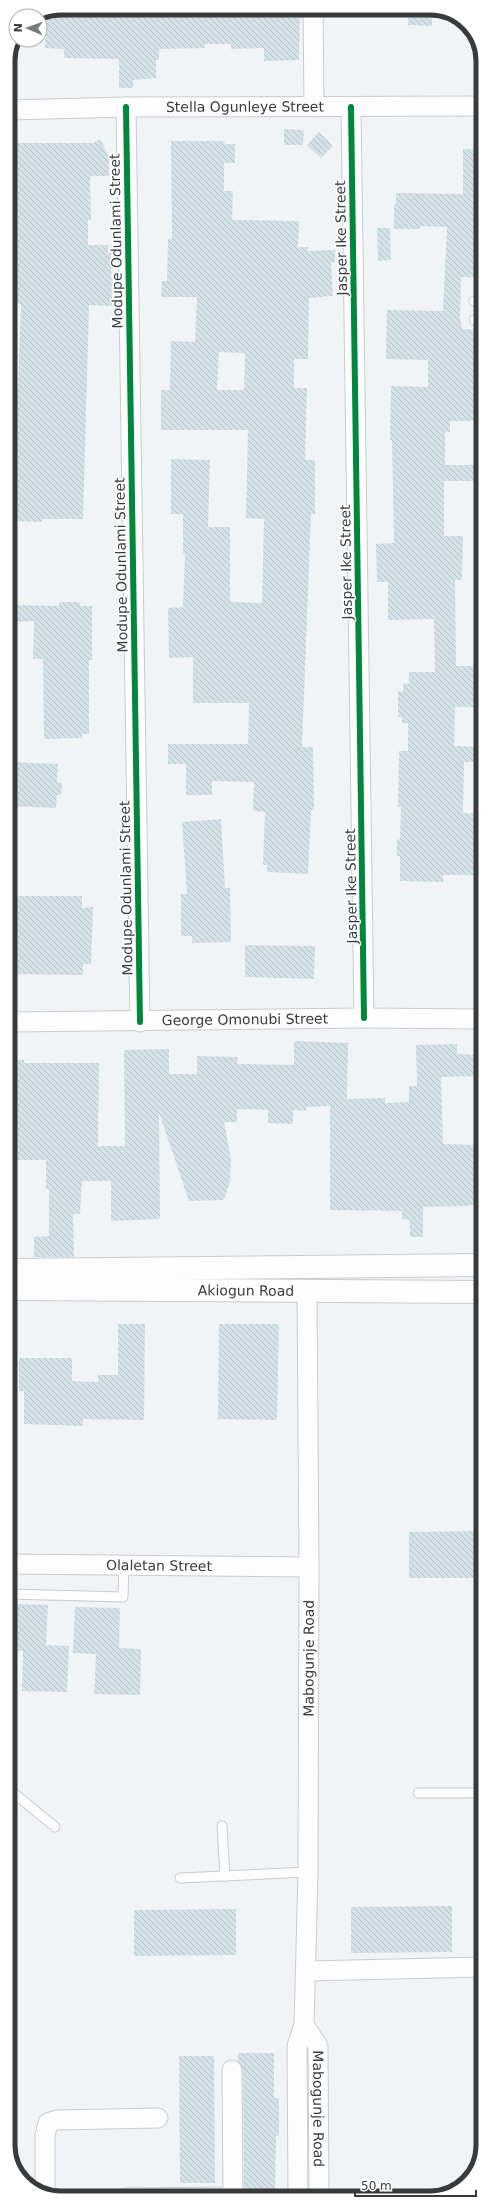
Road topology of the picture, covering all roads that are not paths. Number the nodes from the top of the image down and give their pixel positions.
1 (313, 15) edge
2 (476, 106) edge
3 (126, 107) junction
4 (314, 107) junction
5 (351, 107) junction
6 (15, 110) edge
7 (364, 1018) junction
8 (476, 1019) edge
9 (15, 1022) edge
10 (140, 1022) junction
11 (476, 1265) edge
12 (15, 1270) edge
13 (15, 1289) edge
14 (307, 1291) junction
15 (476, 1292) edge
16 (15, 1564) edge
17 (124, 1565) junction
18 (309, 1567) junction
19 (15, 1594) edge
20 (418, 1793) dead end
21 (476, 1793) edge
22 (15, 1794) edge
23 (222, 1826) dead end
24 (55, 1827) dead end
25 (308, 1872) junction
26 (225, 1876) junction
27 (180, 1878) dead end
28 (476, 1967) edge
29 (306, 1971) junction
30 (304, 2025) junction
31 (232, 2070) dead end
32 (158, 2118) dead end
33 (45, 2188) edge
34 (233, 2191) edge
35 (298, 2191) edge
36 (319, 2191) edge

1 - 4 street
2 - 5 street, Stella Ogunleye Street
3 - 4 street, Stella Ogunleye Street
3 - 6 street, Stella Ogunleye Street
3 - 10 street, Modupe Odunlami Street
4 - 5 street, Stella Ogunleye Street
5 - 7 street, Jasper Ike Street
7 - 8 street, George Omonubi Street
7 - 10 street, George Omonubi Street
9 - 10 street, George Omonubi Street
11 - 12 street
13 - 14 street, Akiogun Road
14 - 15 street, Akiogun Road
14 - 18 street, Mabogunje Road
16 - 17 street, Olaletan Street
17 - 18 street, Olaletan Street
17 - 19 lane
18 - 25 street, Mabogunje Road
20 - 21 lane
22 - 24 lane
23 - 26 lane
25 - 26 lane
25 - 29 street, Mabogunje Road
26 - 27 lane
28 - 29 street
29 - 30 street, Mabogunje Road
30 - 35 street, Mabogunje Road
30 - 36 street, Mabogunje Road
31 - 34 street
32 - 33 street

